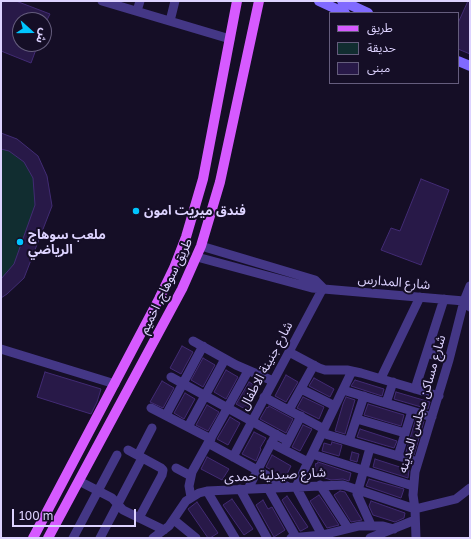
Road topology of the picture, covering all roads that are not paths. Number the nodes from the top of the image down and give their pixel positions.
1 (103, 1) edge
2 (140, 1) edge
3 (175, 1) edge
4 (237, 1) edge
5 (258, 1) edge
6 (319, 1) edge
7 (348, 7) edge
8 (137, 11) junction
9 (365, 12) edge
10 (170, 21) junction
11 (230, 39) junction
12 (459, 61) edge
13 (470, 66) edge
14 (203, 179) junction
15 (220, 182) junction
16 (201, 246) junction
17 (197, 257) junction
18 (470, 286) edge
19 (323, 288) junction
20 (420, 297) junction
21 (444, 299) junction
22 (468, 301) edge
23 (193, 341) dead end
24 (203, 346) junction
25 (1, 349) edge
26 (289, 352) junction
27 (427, 353) junction
28 (225, 359) junction
29 (449, 360) junction
30 (314, 365) junction
31 (248, 370) junction
32 (352, 371) junction
33 (171, 377) dead end
34 (380, 378) junction
35 (273, 381) junction
36 (393, 382) junction
37 (183, 383) junction
38 (115, 384) junction
39 (301, 389) junction
40 (415, 389) junction
41 (343, 390) junction
42 (205, 395) junction
43 (364, 396) junction
44 (439, 396) junction
45 (264, 397) junction
46 (386, 403) junction
47 (335, 406) junction
48 (151, 408) dead end
49 (228, 408) junction
50 (289, 410) junction
51 (412, 411) junction
52 (166, 415) junction
53 (301, 416) junction
54 (432, 417) junction
55 (357, 418) junction
56 (252, 421) junction
57 (188, 427) junction
58 (152, 428) dead end
59 (323, 431) junction
60 (405, 433) junction
61 (276, 434) junction
62 (209, 441) junction
63 (288, 441) junction
64 (349, 441) junction
65 (271, 443) junction
66 (370, 448) junction
67 (128, 450) dead end
68 (283, 450) junction
69 (117, 455) dead end
70 (140, 456) junction
71 (398, 456) junction
72 (233, 457) junction
73 (310, 458) junction
74 (418, 462) junction
75 (176, 468) dead end
76 (257, 470) junction
77 (363, 470) junction
78 (191, 476) junction
79 (78, 481) junction
80 (320, 485) junction
81 (413, 486) junction
82 (292, 487) junction
83 (268, 488) junction
84 (470, 488) edge
85 (244, 489) junction
86 (357, 490) junction
87 (98, 491) junction
88 (207, 491) junction
89 (191, 497) junction
90 (118, 504) junction
91 (415, 509) junction
92 (138, 518) junction
93 (174, 520) junction
94 (416, 520) junction
95 (371, 525) junction
96 (348, 528) junction
97 (394, 529) junction
98 (164, 530) junction
99 (322, 535) junction
100 (33, 538) edge
101 (48, 538) edge
102 (73, 538) edge
103 (100, 538) edge
104 (153, 538) edge
105 (196, 538) edge
106 (235, 538) edge
107 (267, 538) edge
108 (294, 538) edge
109 (370, 538) edge
110 (416, 538) edge

1 - 8 street
2 - 8 street
3 - 10 street
4 - 11 main road, طريق سوهاج, اخميم
5 - 15 main road, طريق سوهاج, اخميم
6 - 7 main road
7 - 9 main road
8 - 10 street
10 - 11 street
11 - 14 main road, طريق سوهاج, اخميم
12 - 13 main road
14 - 15 main road
14 - 38 main road, طريق سوهاج, اخميم
15 - 16 main road, طريق سوهاج, اخميم
16 - 17 main road, طريق سوهاج, اخميم
16 - 19 street, شارع المدارس
17 - 19 street, شارع المدارس
17 - 79 main road, طريق سوهاج, اخميم
18 - 22 street, شارع مساكن مجلس المدينه
19 - 20 street, شارع المدارس
19 - 26 street, شارع جنينة الاطفال
20 - 21 street, شارع المدارس
20 - 34 street
21 - 22 street, شارع المدارس
21 - 27 street
22 - 29 street, شارع مساكن مجلس المدينه
23 - 24 street
24 - 28 street
24 - 37 street
25 - 38 street
26 - 30 street
26 - 35 street, شارع جنينة الاطفال
27 - 29 street
27 - 40 street
28 - 31 street
28 - 42 street
29 - 44 street, شارع مساكن مجلس المدينه
30 - 32 street
30 - 39 street
31 - 35 street
31 - 49 street
32 - 34 street
32 - 41 street
33 - 37 street
34 - 36 street
35 - 45 street, شارع جنينة الاطفال
36 - 40 street
36 - 46 street
37 - 42 street
37 - 52 street
38 - 100 main road, طريق سوهاج, اخميم
39 - 47 street
39 - 50 street
40 - 44 street
41 - 43 street
41 - 47 street
42 - 49 street
42 - 57 street
43 - 46 street
43 - 55 street
44 - 54 street, شارع مساكن مجلس المدينه
45 - 50 street
45 - 56 street, شارع جنينة الاطفال
46 - 51 street
47 - 59 street
48 - 52 street
49 - 56 street
49 - 62 street
50 - 53 street
51 - 54 street
51 - 60 street
52 - 57 street
53 - 59 street
53 - 63 street
54 - 74 street, شارع مساكن مجلس المدينه
55 - 60 street
55 - 64 street
56 - 61 street
56 - 72 street, شارع جنينة الاطفال
57 - 62 street
58 - 70 street
59 - 64 street
59 - 73 street
60 - 71 street
61 - 63 street
61 - 65 street
62 - 72 street
62 - 78 street
63 - 68 street
64 - 66 street
65 - 68 street
65 - 76 street
66 - 71 street
66 - 77 street
67 - 70 street
68 - 73 street
69 - 87 street
70 - 90 street
70 - 92 street
71 - 74 street
72 - 76 street
73 - 77 street
73 - 82 street
74 - 81 street, شارع مساكن مجلس المدينه
75 - 78 street
76 - 82 street
76 - 85 street
77 - 81 street
77 - 86 street
78 - 89 street
79 - 87 street
79 - 101 main road, طريق سوهاج, اخميم
80 - 82 street, شارع صيدلية حمدى
80 - 86 street, شارع صيدلية حمدى
80 - 96 street
81 - 91 street, شارع مساكن مجلس المدينه
82 - 83 street, شارع صيدلية حمدى
82 - 99 street
83 - 85 street, شارع صيدلية حمدى
83 - 108 street
84 - 91 street
85 - 88 street, شارع صيدلية حمدى
85 - 107 street
86 - 91 street, شارع صيدلية حمدى
86 - 95 street
87 - 90 street
87 - 102 street
88 - 89 street, شارع صيدلية حمدى
88 - 106 street
89 - 93 street, شارع صيدلية حمدى
90 - 92 street
90 - 103 street
91 - 94 street, شارع مساكن مجلس المدينه
92 - 98 street
93 - 98 street, شارع صيدلية حمدى
93 - 105 street
94 - 97 street
94 - 110 street, شارع مساكن مجلس المدينه
95 - 96 street
95 - 97 street
96 - 99 street
97 - 109 street
98 - 104 street, شارع صيدلية حمدى
99 - 108 street

